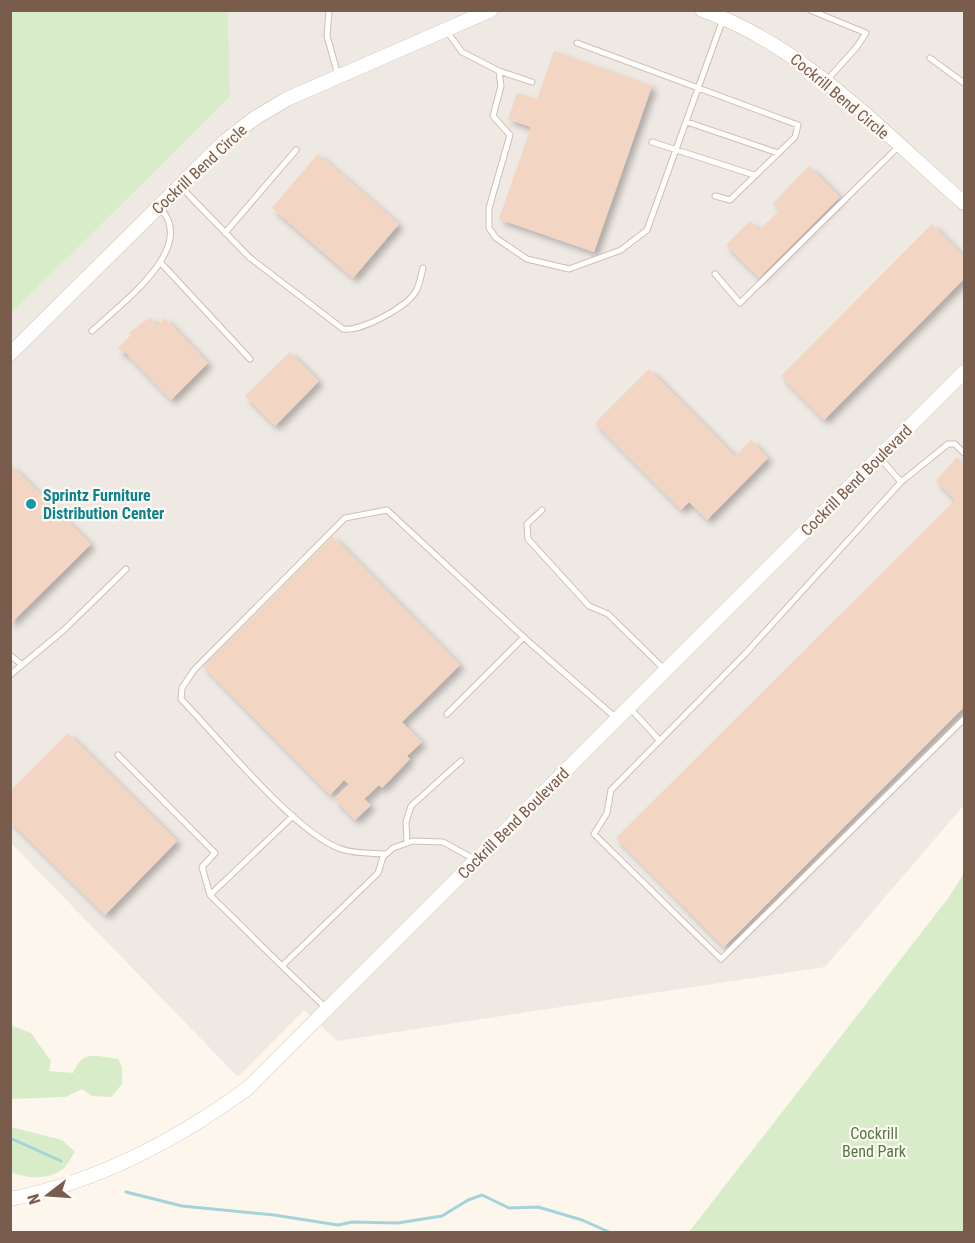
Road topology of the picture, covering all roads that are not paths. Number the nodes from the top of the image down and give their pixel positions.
1 (329, 10) edge
2 (491, 10) edge
3 (702, 10) edge
4 (810, 10) edge
5 (470, 14) edge
6 (724, 18) junction
7 (445, 29) junction
8 (577, 43) dead end
9 (930, 58) dead end
10 (499, 71) junction
11 (338, 75) junction
12 (532, 82) dead end
13 (826, 82) junction
14 (964, 83) edge
15 (699, 87) junction
16 (687, 122) junction
17 (652, 142) dead end
18 (899, 146) junction
19 (296, 150) dead end
20 (677, 150) junction
21 (778, 153) junction
22 (754, 175) junction
23 (180, 186) junction
24 (716, 196) dead end
25 (964, 203) edge
26 (158, 207) junction
27 (225, 233) junction
28 (161, 263) junction
29 (423, 268) dead end
30 (716, 274) dead end
31 (92, 331) dead end
32 (10, 354) edge
33 (250, 359) dead end
34 (964, 372) edge
35 (964, 453) edge
36 (879, 457) junction
37 (901, 482) junction
38 (542, 510) dead end
39 (126, 569) dead end
40 (524, 637) junction
41 (10, 656) edge
42 (22, 665) junction
43 (665, 671) junction
44 (10, 675) edge
45 (629, 707) junction
46 (447, 714) dead end
47 (617, 719) junction
48 (964, 719) edge
49 (660, 741) junction
50 (118, 755) dead end
51 (461, 761) dead end
52 (293, 816) junction
53 (406, 843) junction
54 (386, 854) junction
55 (476, 860) junction
56 (210, 895) junction
57 (282, 966) junction
58 (327, 1009) junction
59 (10, 1199) edge

1 - 11 lane
2 - 5 street, Cockrill Bend Circle
3 - 6 street, Cockrill Bend Circle
4 - 13 lane
5 - 7 street, Cockrill Bend Circle
6 - 13 street, Cockrill Bend Circle
6 - 15 lane
7 - 10 lane
7 - 11 street, Cockrill Bend Circle
8 - 15 lane
9 - 14 lane
10 - 12 lane
10 - 20 lane
11 - 23 street, Cockrill Bend Circle
13 - 18 street, Cockrill Bend Circle
15 - 16 lane
15 - 21 lane
16 - 20 lane
16 - 21 lane
17 - 20 lane
18 - 25 street, Cockrill Bend Circle
18 - 30 lane
19 - 27 lane
20 - 22 lane
21 - 22 lane
22 - 24 lane
23 - 26 street, Cockrill Bend Circle
23 - 27 lane
26 - 28 lane
26 - 32 street, Cockrill Bend Circle
27 - 29 lane
28 - 31 lane
28 - 33 lane
34 - 36 street, Cockrill Bend Boulevard
35 - 37 lane
36 - 37 lane
36 - 43 street, Cockrill Bend Boulevard
37 - 49 lane
38 - 43 lane
39 - 42 lane
40 - 46 lane
40 - 47 lane
40 - 52 lane
41 - 42 lane
42 - 44 lane
43 - 45 street, Cockrill Bend Boulevard
45 - 47 street, Cockrill Bend Boulevard
45 - 49 lane
47 - 55 street, Cockrill Bend Boulevard
48 - 49 lane
50 - 56 lane
51 - 53 lane
52 - 54 lane
52 - 56 lane
53 - 54 lane
53 - 55 lane
54 - 57 lane
55 - 58 street, Cockrill Bend Boulevard
56 - 57 lane
57 - 58 lane
58 - 59 street, Cockrill Bend Boulevard

